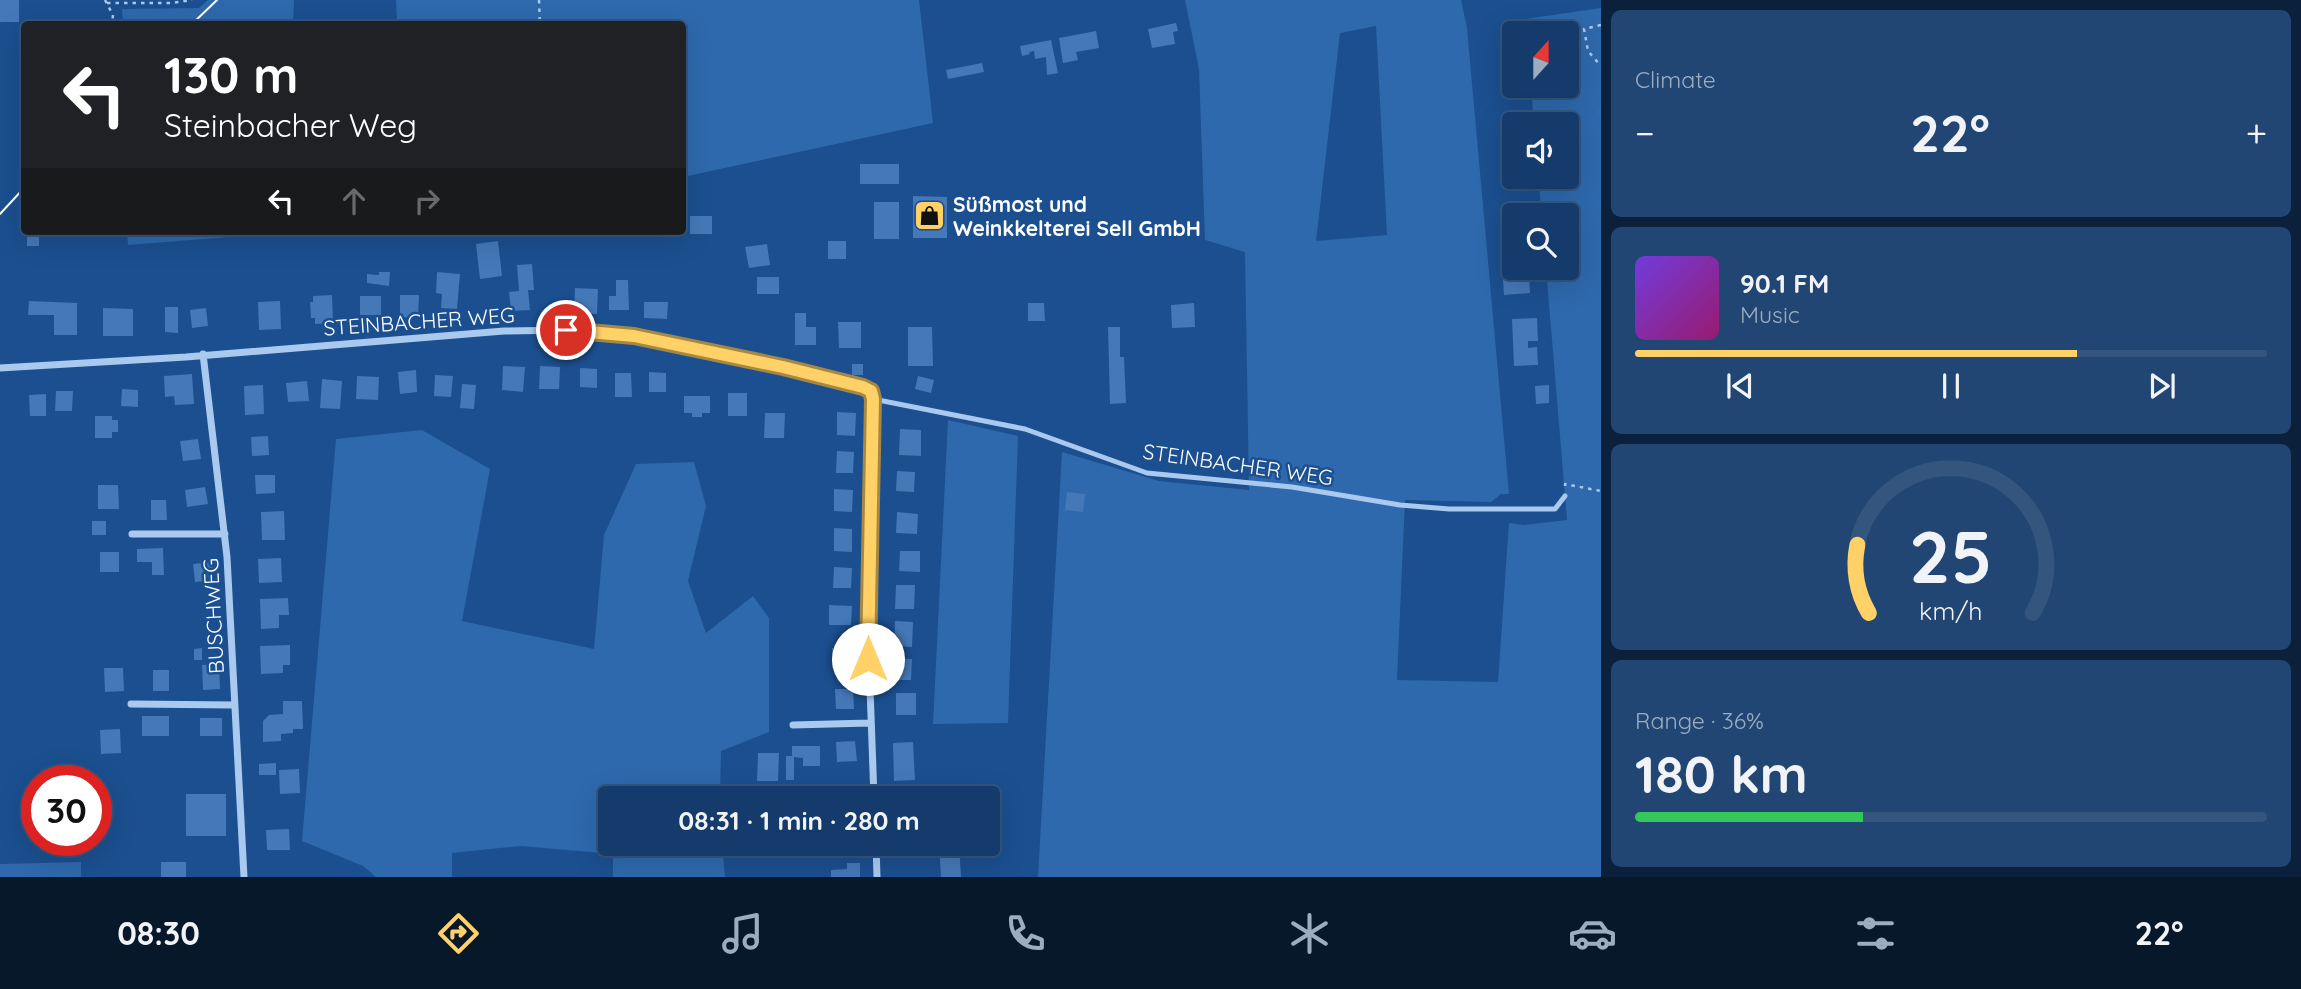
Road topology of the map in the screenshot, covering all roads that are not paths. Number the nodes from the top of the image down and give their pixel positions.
1 (203, 354) junction
2 (0, 368) edge
3 (873, 399) junction
4 (1565, 496) dead end
5 (132, 534) dead end
6 (225, 534) junction
7 (131, 704) dead end
8 (235, 705) junction
9 (870, 723) junction
10 (793, 725) dead end
11 (873, 786) edge
12 (876, 856) edge
13 (244, 877) edge
14 (877, 877) edge

1 - 2 street, STEINBACHER WEG
1 - 3 street, STEINBACHER WEG
1 - 6 street, BUSCHWEG
3 - 4 lane, STEINBACHER WEG
3 - 9 street
5 - 6 street
6 - 8 street, BUSCHWEG
7 - 8 street
8 - 13 street, BUSCHWEG
9 - 10 street
9 - 11 street
12 - 14 street

